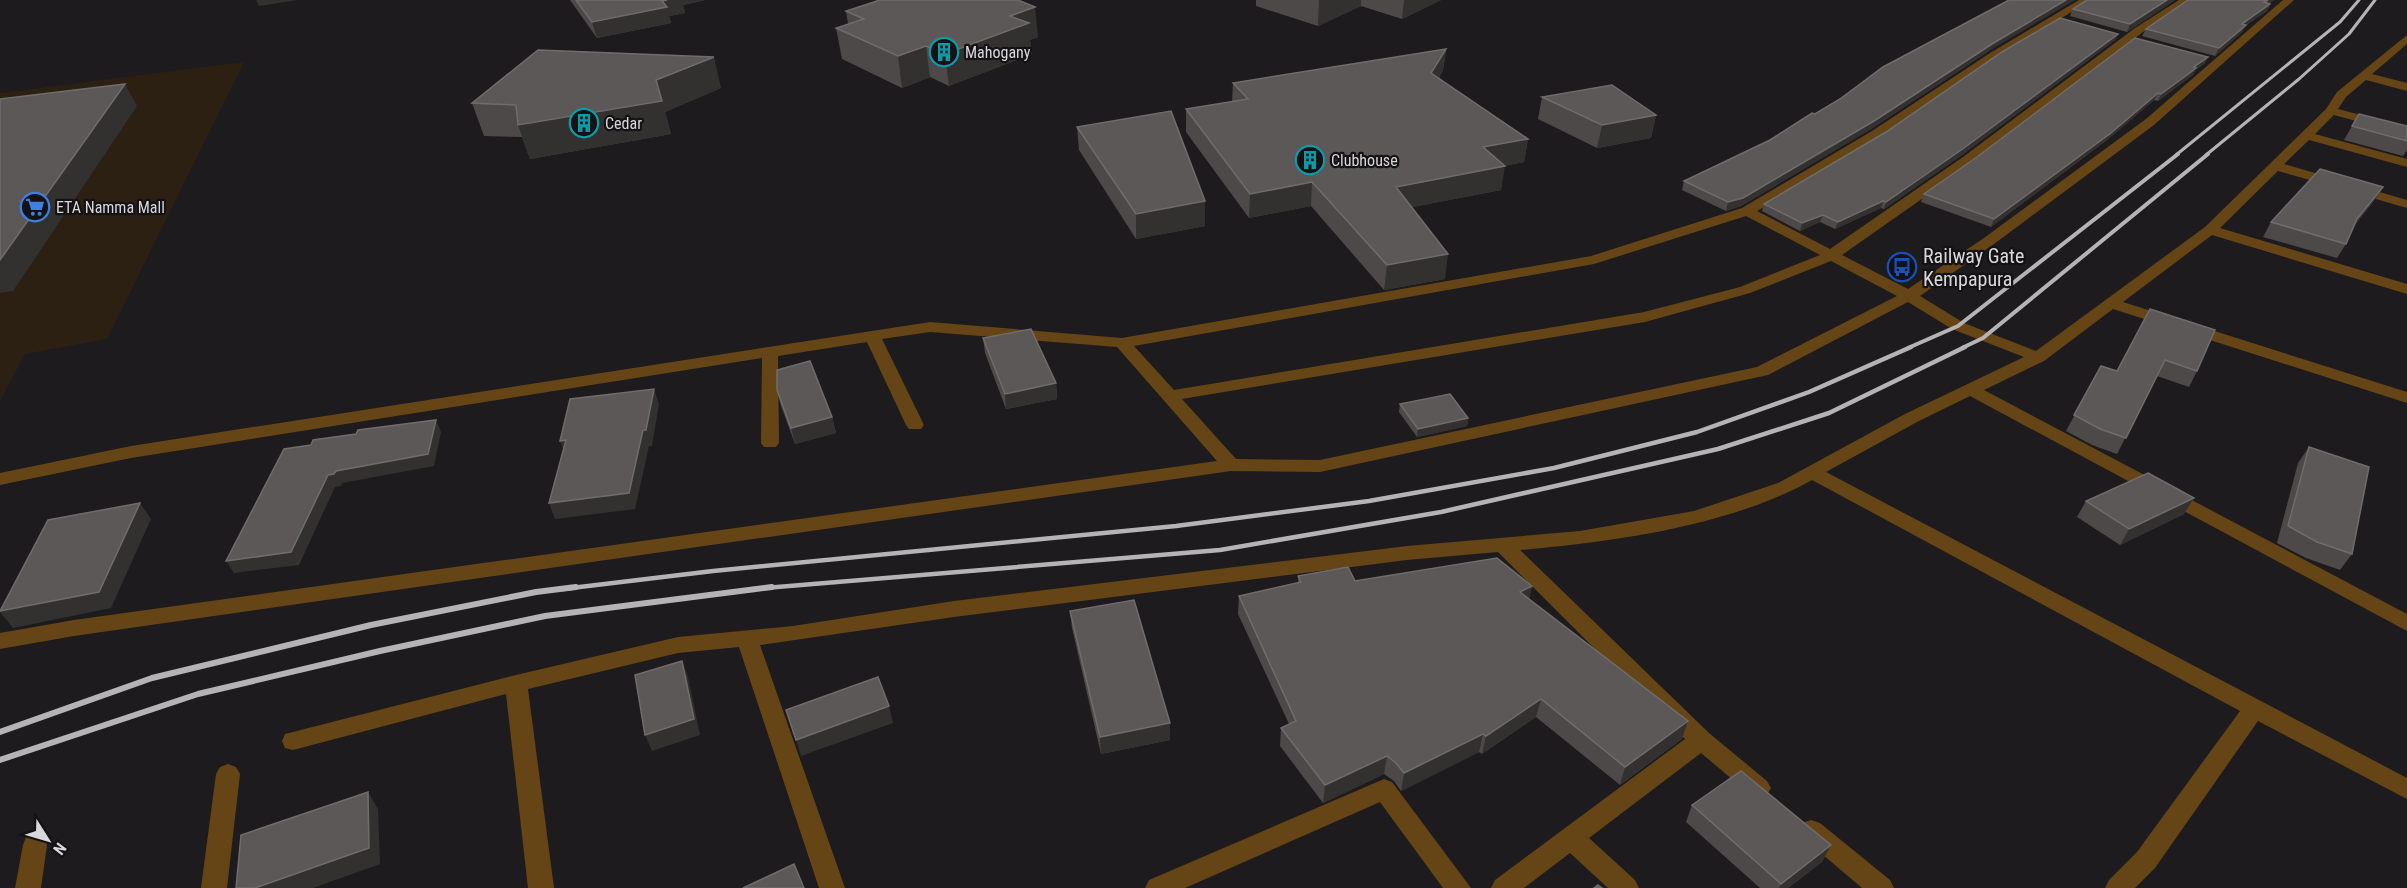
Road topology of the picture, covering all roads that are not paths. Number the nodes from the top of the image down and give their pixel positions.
1 (2086, 0) edge
2 (2186, 0) edge
3 (2289, 0) edge
4 (2056, 18) junction
5 (2077, 24) edge
6 (2407, 38) edge
7 (2389, 54) junction
8 (2407, 58) edge
9 (2366, 76) junction
10 (2407, 87) edge
11 (2331, 111) junction
12 (2407, 131) edge
13 (2306, 135) junction
14 (2407, 163) edge
15 (2275, 166) junction
16 (2407, 204) edge
17 (1747, 212) junction
18 (2210, 230) junction
19 (1830, 256) junction
20 (2407, 289) edge
21 (1909, 296) junction
22 (2113, 304) junction
23 (872, 336) junction
24 (1122, 343) junction
25 (770, 352) junction
26 (2038, 357) junction
27 (1970, 389) junction
28 (1170, 396) junction
29 (2407, 398) edge
30 (915, 426) dead end
31 (770, 443) dead end
32 (1231, 465) junction
33 (1811, 472) junction
34 (0, 479) edge
35 (1502, 544) junction
36 (2407, 623) edge
37 (747, 638) junction
38 (0, 641) edge
39 (516, 683) junction
40 (2255, 708) junction
41 (1701, 740) junction
42 (293, 741) dead end
43 (228, 774) dead end
44 (2407, 789) edge
45 (1773, 799) edge
46 (1791, 814) edge
47 (1571, 838) junction
48 (35, 845) dead end
49 (28, 888) edge
50 (214, 888) edge
51 (541, 888) edge
52 (832, 888) edge
53 (1158, 888) edge
54 (1458, 888) edge
55 (1504, 888) edge
56 (1626, 888) edge
57 (1881, 888) edge
58 (2118, 888) edge

1 - 4 street
2 - 19 street
3 - 21 street
4 - 5 street
4 - 17 street
6 - 7 street
7 - 8 street
7 - 9 street
9 - 10 street
9 - 11 street
11 - 12 street
11 - 13 street
13 - 14 street
13 - 15 street
15 - 16 street
15 - 18 street
17 - 19 street
17 - 24 street
18 - 20 street
18 - 22 street
19 - 21 street
19 - 28 street
21 - 26 street
21 - 32 street
22 - 26 street
22 - 29 street
23 - 24 street
23 - 25 street
23 - 30 street
24 - 28 street
25 - 31 street
25 - 34 street
26 - 27 street
27 - 33 street
27 - 36 street
28 - 32 street
32 - 38 street
33 - 35 street
33 - 40 street
35 - 37 street
35 - 41 street
37 - 39 street
37 - 52 street
39 - 42 street
39 - 51 street
40 - 44 street
40 - 58 street
41 - 45 street
41 - 47 street
43 - 50 street
46 - 57 street
47 - 55 street
47 - 56 street
48 - 49 street
53 - 54 street

